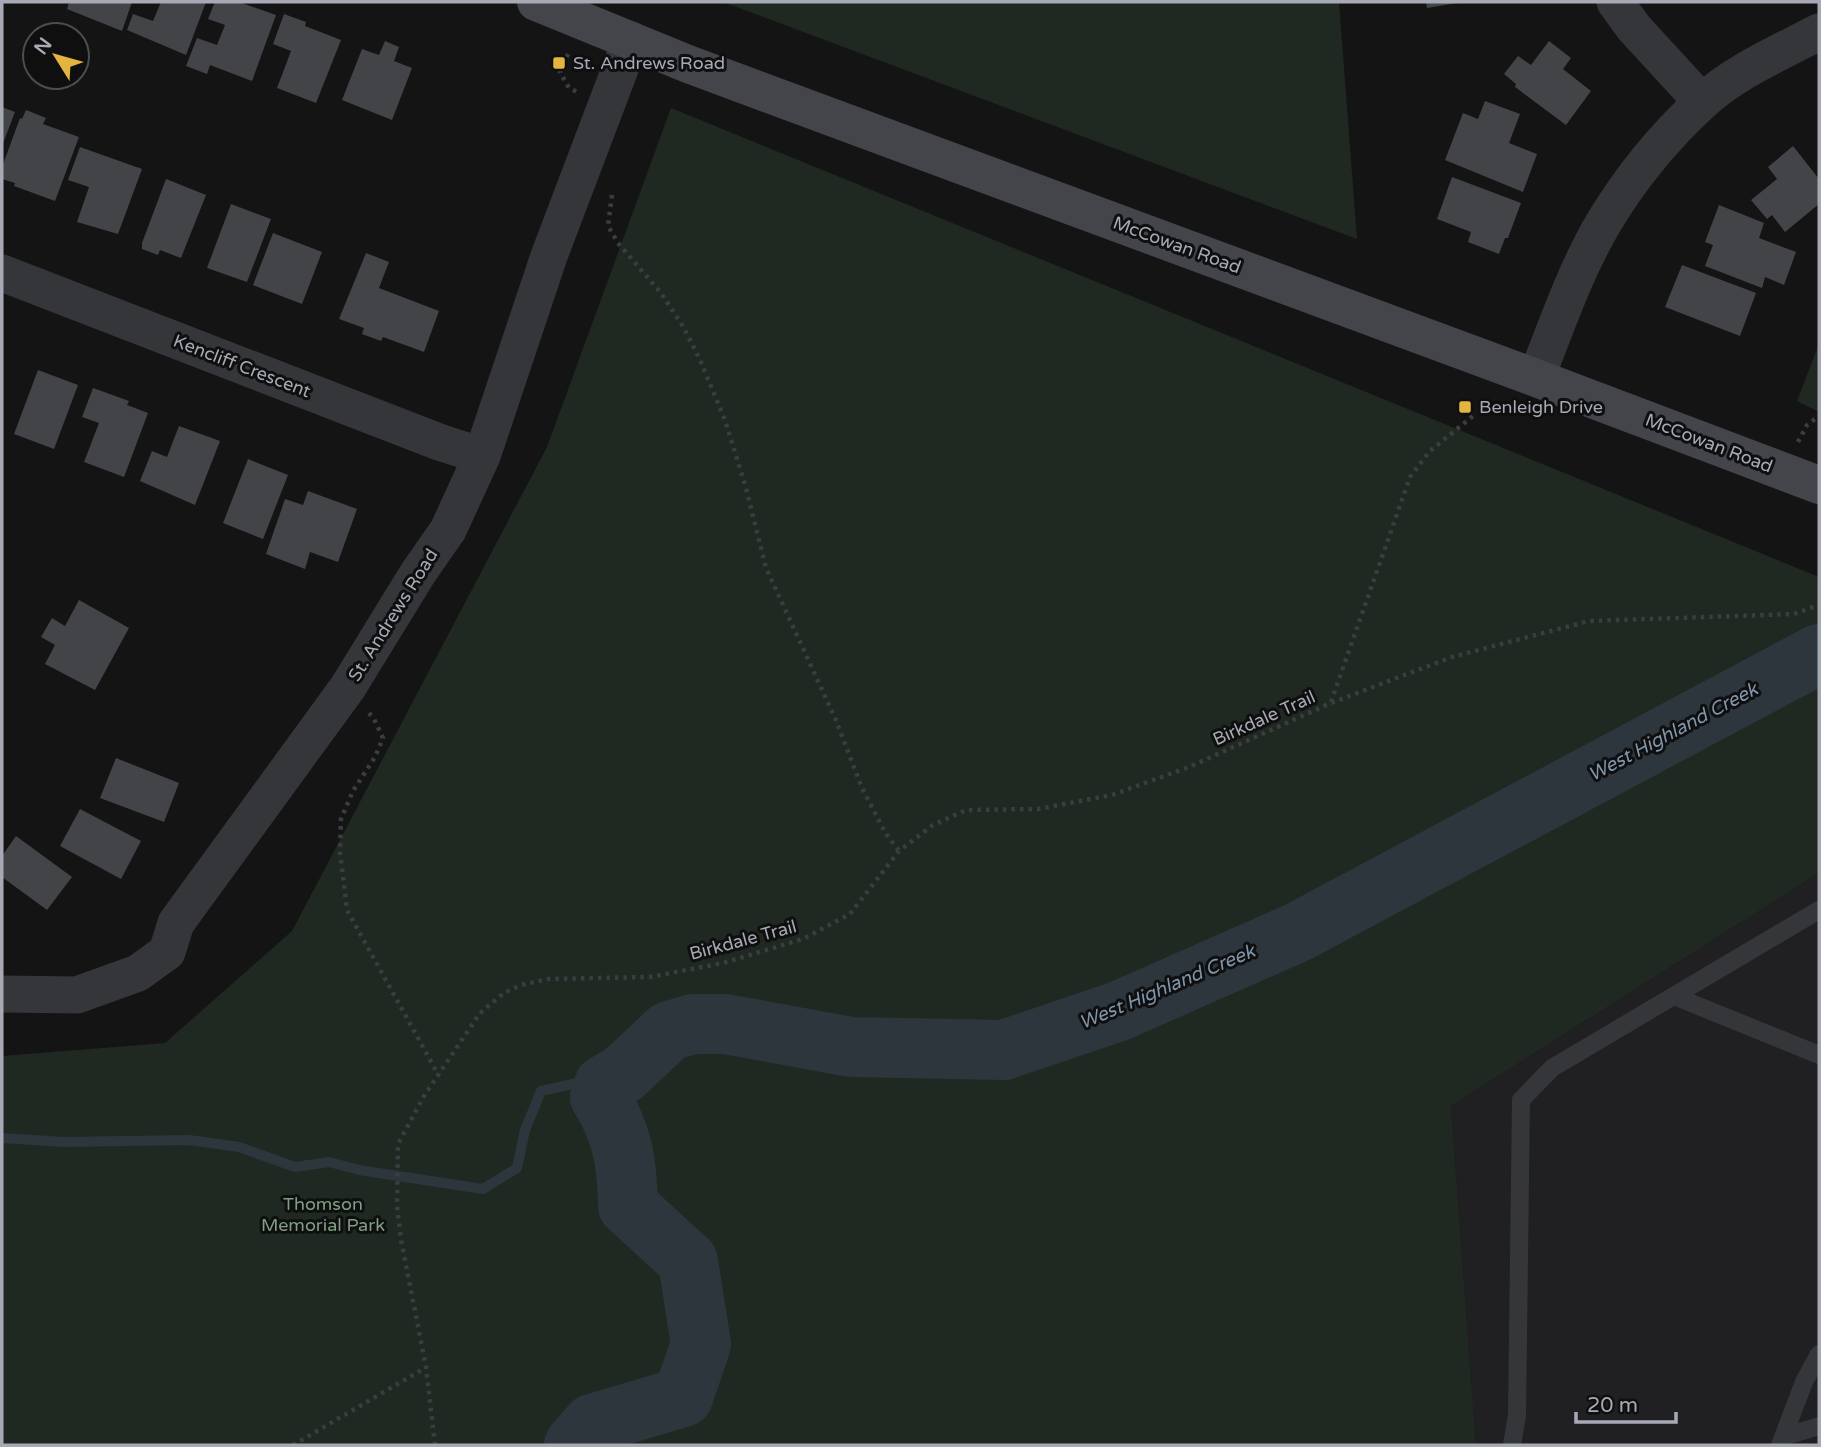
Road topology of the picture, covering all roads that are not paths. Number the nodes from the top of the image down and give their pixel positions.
1 (536, 2) edge
2 (1615, 2) edge
3 (1819, 32) edge
4 (631, 40) junction
5 (1702, 102) junction
6 (2, 273) edge
7 (1536, 378) junction
8 (482, 456) junction
9 (1819, 485) edge
10 (1819, 910) edge
11 (2, 994) edge
12 (1674, 996) junction
13 (1819, 1055) edge
14 (1819, 1354) edge
15 (1819, 1426) edge
16 (1782, 1441) edge
17 (1512, 1445) edge

1 - 4 main road, McCowan Road
2 - 5 street
3 - 5 street
4 - 7 main road, McCowan Road
4 - 8 street, St. Andrews Road
5 - 7 street
6 - 8 street, Kencliff Crescent
7 - 9 main road, McCowan Road
8 - 11 street, St. Andrews Road
10 - 12 lane
12 - 13 lane
12 - 17 lane
14 - 16 lane
15 - 16 lane

